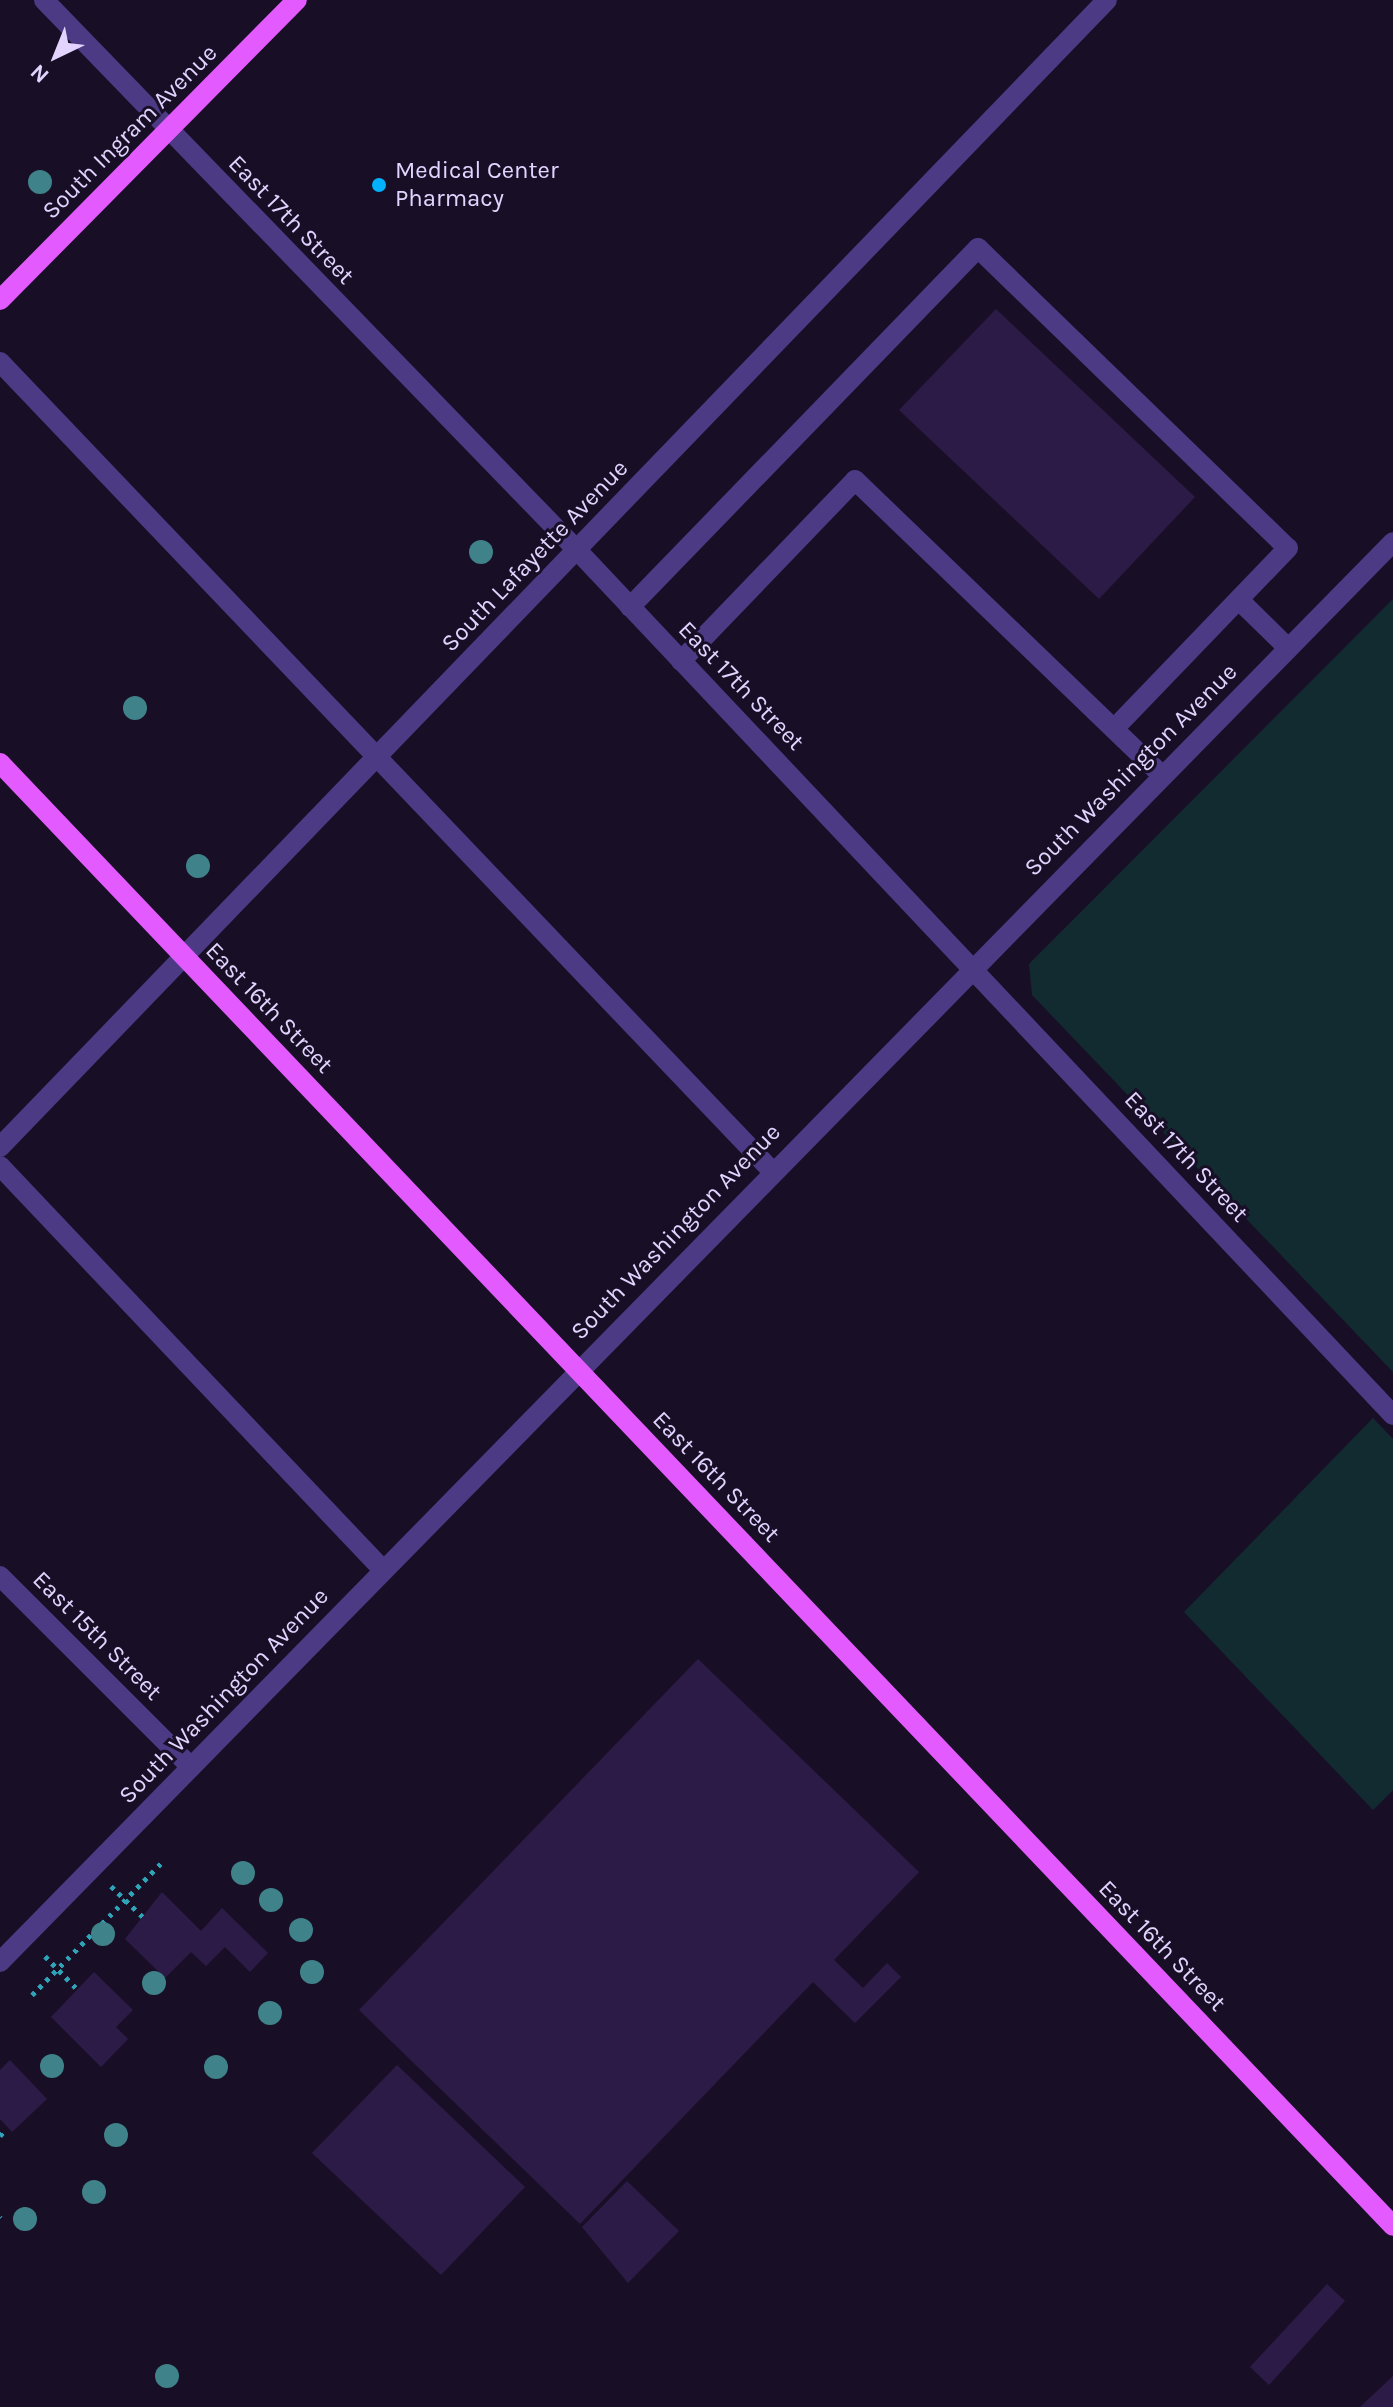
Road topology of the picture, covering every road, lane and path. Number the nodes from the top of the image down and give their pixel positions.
1 (44, 0) edge
2 (297, 0) edge
3 (1107, 0) edge
4 (168, 131) junction
5 (0, 300) edge
6 (0, 362) edge
7 (1393, 542) edge
8 (577, 550) junction
9 (1239, 600) junction
10 (630, 607) junction
11 (1288, 648) junction
12 (681, 661) junction
13 (1114, 729) junction
14 (375, 760) junction
15 (0, 763) edge
16 (1162, 775) junction
17 (185, 958) junction
18 (972, 967) junction
19 (0, 1147) edge
20 (0, 1166) edge
21 (772, 1171) junction
22 (578, 1370) junction
23 (1393, 1415) edge
24 (383, 1570) junction
25 (0, 1576) edge
26 (191, 1767) junction
27 (164, 1860) dead end
28 (92, 1867) junction
29 (125, 1900) junction
30 (145, 1919) dead end
31 (25, 1936) junction
32 (0, 1962) edge
33 (57, 1969) junction
34 (78, 1990) dead end
35 (32, 1995) dead end
36 (1390, 2218) edge

1 - 4 street, East 17th Street
2 - 4 main road, South Ingram Avenue
3 - 8 street, South Lafayette Avenue
4 - 5 main road, South Ingram Avenue
4 - 8 street, East 17th Street
6 - 14 street
7 - 11 street, South Washington Avenue
8 - 10 street, East 17th Street
8 - 14 street, South Lafayette Avenue
9 - 10 street
9 - 11 street
9 - 13 street
10 - 12 street, East 17th Street
11 - 16 street, South Washington Avenue
12 - 13 street
12 - 18 street, East 17th Street
13 - 16 street
14 - 17 street, South Lafayette Avenue
14 - 21 street
15 - 17 main road, East 16th Street
16 - 18 street, South Washington Avenue
17 - 19 street, South Lafayette Avenue
17 - 22 main road, East 16th Street
18 - 21 street, South Washington Avenue
18 - 23 street, East 17th Street
20 - 24 street
21 - 22 street, South Washington Avenue
22 - 24 street, South Washington Avenue
22 - 36 main road, East 16th Street
24 - 26 street, South Washington Avenue
25 - 26 street, East 15th Street
26 - 28 street, South Washington Avenue
27 - 29 path
28 - 29 path
28 - 31 street, South Washington Avenue
29 - 30 path
29 - 33 path
31 - 32 street, South Washington Avenue
31 - 33 path
33 - 34 path
33 - 35 path

